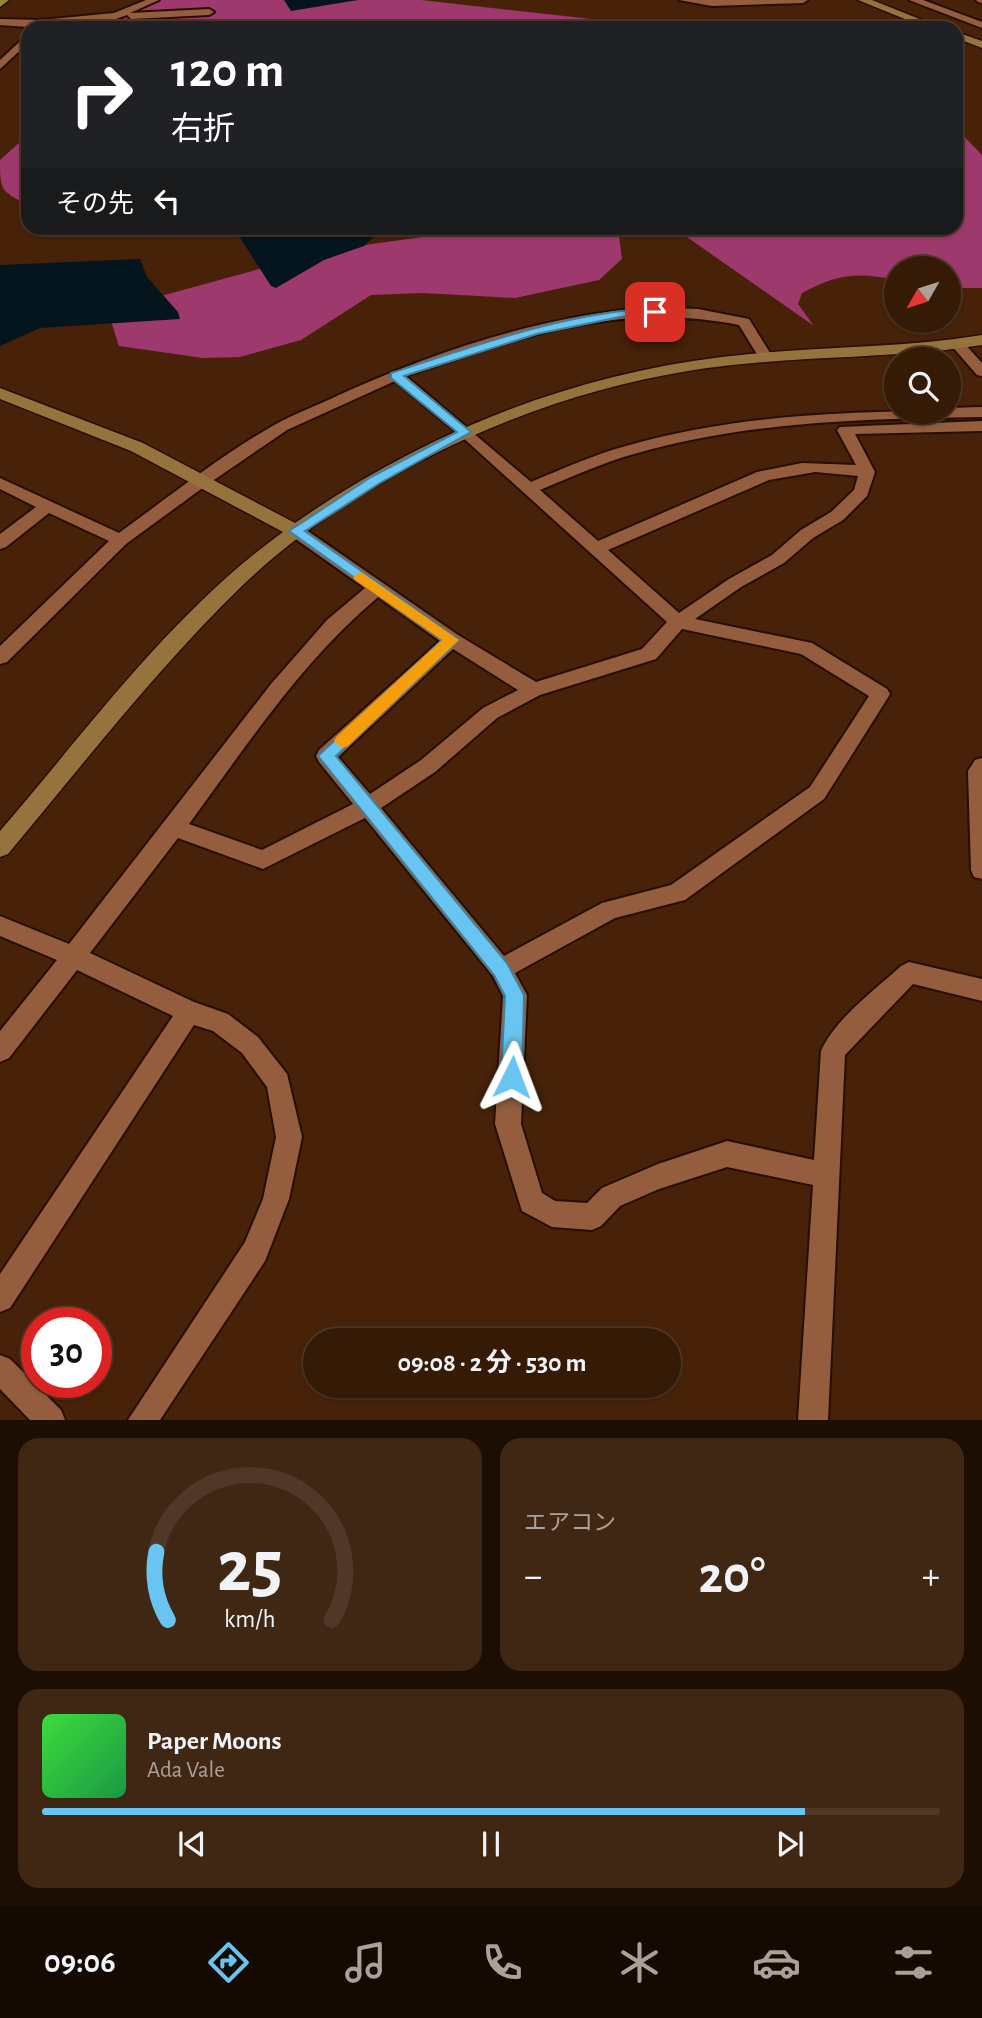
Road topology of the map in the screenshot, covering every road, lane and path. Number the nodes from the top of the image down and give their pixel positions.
1 (4, 0) edge
2 (684, 0) edge
3 (803, 0) edge
4 (863, 0) edge
5 (914, 0) edge
6 (128, 1) edge
7 (153, 1) edge
8 (0, 4) edge
9 (209, 12) dead end
10 (116, 16) junction
11 (78, 21) edge
12 (918, 21) edge
13 (0, 22) edge
14 (21, 24) edge
15 (982, 25) edge
16 (963, 38) edge
17 (21, 44) edge
18 (982, 45) edge
19 (0, 66) edge
20 (982, 340) edge
21 (958, 345) junction
22 (765, 356) junction
23 (982, 372) edge
24 (396, 375) junction
25 (0, 393) edge
26 (982, 412) edge
27 (982, 426) edge
28 (465, 432) junction
29 (866, 472) junction
30 (202, 480) junction
31 (0, 483) edge
32 (528, 489) junction
33 (49, 505) junction
34 (296, 531) junction
35 (120, 540) junction
36 (0, 543) edge
37 (596, 549) junction
38 (377, 588) junction
39 (678, 622) junction
40 (452, 640) junction
41 (0, 657) edge
42 (534, 690) junction
43 (982, 766) edge
44 (367, 807) junction
45 (174, 828) junction
46 (0, 847) edge
47 (982, 870) edge
48 (0, 926) edge
49 (72, 956) junction
50 (501, 969) junction
51 (982, 990) edge
52 (189, 1012) junction
53 (0, 1050) edge
54 (826, 1174) junction
55 (0, 1298) edge
56 (0, 1369) edge
57 (51, 1419) edge
58 (142, 1419) edge
59 (813, 1419) edge

1 - 8 main road
2 - 3 street
4 - 12 street
5 - 15 street
6 - 7 street
7 - 10 street
9 - 10 street
10 - 11 street
13 - 14 street
16 - 18 street
17 - 19 street
20 - 21 street
21 - 22 street
21 - 23 street
22 - 24 street
22 - 28 street
24 - 28 street
24 - 30 street
25 - 30 street
26 - 32 street
27 - 29 street
28 - 32 street
28 - 34 street
29 - 37 street
29 - 39 street
30 - 34 street
30 - 35 street
31 - 33 street
32 - 37 street
33 - 35 street
33 - 36 street
34 - 38 street
34 - 46 street
35 - 41 street
37 - 39 street
38 - 40 street
38 - 45 street
39 - 42 street
39 - 50 street
40 - 42 street
40 - 44 street
42 - 44 street
43 - 47 street
44 - 45 street
44 - 50 street
45 - 49 street
48 - 49 street
49 - 52 street
49 - 53 street
50 - 54 street
51 - 54 street
52 - 55 street
52 - 58 street
54 - 59 street
56 - 57 street

